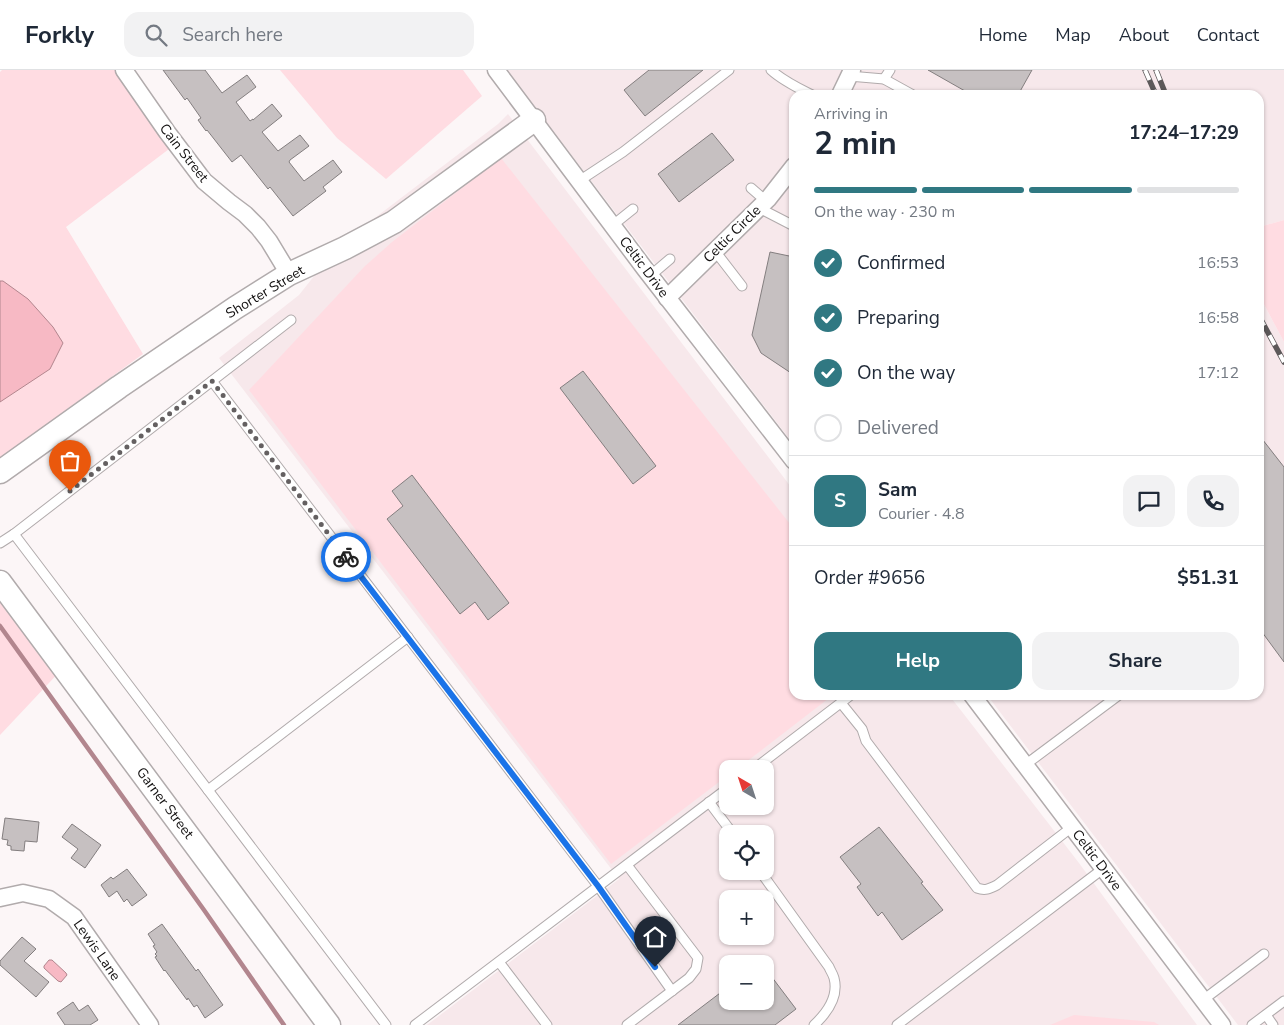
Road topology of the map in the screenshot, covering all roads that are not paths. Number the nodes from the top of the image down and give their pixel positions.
1 (124, 70) edge
2 (496, 70) edge
3 (729, 70) edge
4 (771, 70) edge
5 (890, 70) edge
6 (850, 73) edge
7 (884, 79) junction
8 (803, 90) edge
9 (842, 90) edge
10 (903, 90) edge
11 (534, 120) junction
12 (789, 172) edge
13 (579, 181) junction
14 (751, 188) dead end
15 (762, 204) junction
16 (633, 209) dead end
17 (789, 223) edge
18 (612, 225) junction
19 (715, 251) junction
20 (670, 259) dead end
21 (288, 274) junction
22 (650, 276) junction
23 (742, 286) dead end
24 (667, 298) junction
25 (291, 320) dead end
26 (212, 381) junction
27 (789, 455) edge
28 (0, 472) edge
29 (14, 534) junction
30 (0, 543) edge
31 (0, 582) edge
32 (408, 637) junction
33 (845, 700) edge
34 (976, 700) edge
35 (1112, 700) edge
36 (841, 703) junction
37 (766, 760) edge
38 (1025, 765) junction
39 (208, 790) junction
40 (719, 795) edge
41 (709, 802) junction
42 (726, 825) edge
43 (1072, 827) junction
44 (627, 865) junction
45 (1104, 868) junction
46 (766, 880) edge
47 (598, 886) junction
48 (0, 898) edge
49 (1264, 954) dead end
50 (499, 962) junction
51 (672, 992) junction
52 (1203, 1000) junction
53 (1284, 1001) edge
54 (1266, 1015) junction
55 (150, 1025) edge
56 (329, 1025) edge
57 (386, 1025) edge
58 (415, 1025) edge
59 (547, 1025) edge
60 (627, 1025) edge
61 (814, 1025) edge
62 (897, 1025) edge
63 (1222, 1025) edge
64 (1252, 1025) edge
65 (1274, 1025) edge

1 - 21 street, Cain Street
2 - 11 street, Celtic Drive
3 - 13 lane
4 - 8 lane
5 - 7 lane
6 - 7 lane
6 - 9 street
7 - 10 lane
11 - 13 street, Celtic Drive
11 - 21 street, Shorter Street
12 - 15 street, Celtic Circle
13 - 18 street, Celtic Drive
14 - 15 lane
15 - 17 lane
15 - 19 street, Celtic Circle
16 - 18 lane
18 - 22 street, Celtic Drive
19 - 23 lane
19 - 24 street, Celtic Circle
20 - 22 lane
21 - 28 street, Shorter Street
22 - 24 street, Celtic Drive
24 - 27 street, Celtic Drive
25 - 26 lane
26 - 29 lane
26 - 32 lane
29 - 30 lane
29 - 39 lane
31 - 56 street, Garner Street
32 - 39 lane
32 - 47 lane
33 - 36 lane
34 - 38 street, Celtic Drive
35 - 38 lane
36 - 37 lane
36 - 43 lane
38 - 43 street, Celtic Drive
39 - 57 lane
40 - 41 lane
41 - 42 lane
41 - 44 lane
43 - 45 street, Celtic Drive
44 - 47 lane
44 - 51 lane
45 - 52 street, Celtic Drive
45 - 62 lane
46 - 61 lane
47 - 50 lane
47 - 51 lane
48 - 55 street, Lewis Lane
49 - 52 lane
50 - 58 lane
50 - 59 lane
51 - 60 lane
52 - 63 street, Celtic Drive
53 - 54 lane
54 - 64 lane
54 - 65 lane

